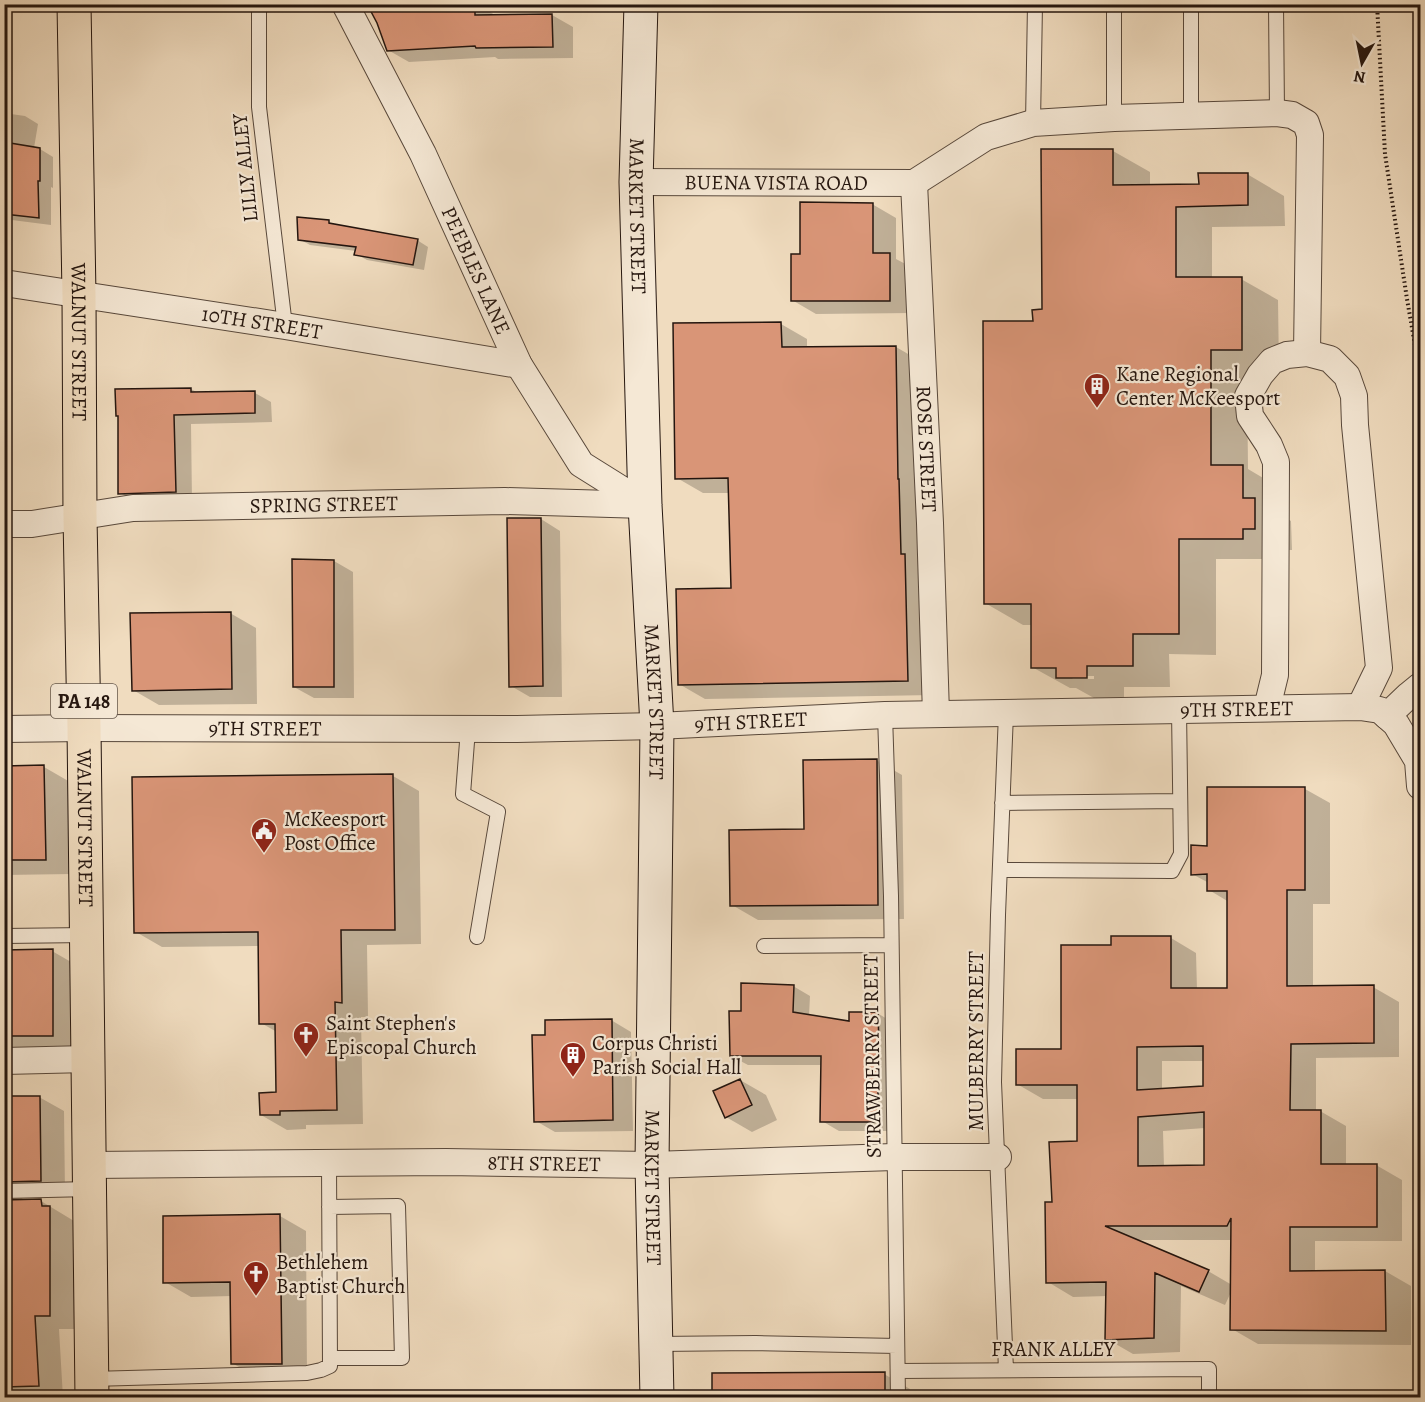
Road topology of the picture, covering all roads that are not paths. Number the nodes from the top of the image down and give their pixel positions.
1 (74, 4) edge
2 (260, 4) edge
3 (345, 4) edge
4 (641, 4) edge
5 (1035, 4) edge
6 (1114, 4) edge
7 (1191, 4) edge
8 (1276, 4) edge
9 (1277, 113) junction
10 (1191, 116) junction
11 (1114, 118) junction
12 (1033, 123) junction
13 (636, 182) junction
14 (914, 183) junction
15 (4, 284) edge
16 (79, 295) junction
17 (285, 326) junction
18 (1307, 353) junction
19 (519, 365) junction
20 (645, 505) junction
21 (80, 518) junction
22 (4, 525) edge
23 (1420, 686) edge
24 (1360, 707) junction
25 (1267, 708) junction
26 (1179, 710) junction
27 (1006, 713) junction
28 (936, 714) junction
29 (885, 715) junction
30 (1387, 716) junction
31 (657, 726) junction
32 (84, 728) junction
33 (4, 729) edge
34 (468, 729) junction
35 (1420, 770) edge
36 (1180, 801) junction
37 (1002, 803) junction
38 (1000, 870) junction
39 (87, 935) junction
40 (4, 936) edge
41 (477, 937) dead end
42 (891, 945) junction
43 (764, 946) dead end
44 (88, 1059) junction
45 (4, 1061) edge
46 (894, 1157) junction
47 (998, 1157) junction
48 (329, 1163) junction
49 (652, 1164) junction
50 (90, 1177) junction
51 (4, 1191) edge
52 (329, 1207) junction
53 (656, 1344) junction
54 (897, 1346) junction
55 (330, 1358) junction
56 (1006, 1370) junction
57 (898, 1371) junction
58 (91, 1388) edge
59 (657, 1398) edge
60 (898, 1398) edge
61 (1209, 1398) edge

1 - 16 main road, WALNUT STREET / PA 148
2 - 17 lane, LILLY ALLEY
3 - 19 street, PEEBLES LANE
4 - 13 main road, MARKET STREET
5 - 12 lane
6 - 11 lane
7 - 10 lane
8 - 9 lane
9 - 10 street
9 - 18 street
10 - 11 street
11 - 12 street
12 - 14 street
13 - 14 street, BUENA VISTA ROAD
13 - 20 main road, MARKET STREET
14 - 28 street, ROSE STREET
15 - 16 street, 10TH STREET
16 - 17 street, 10TH STREET
16 - 21 main road, WALNUT STREET / PA 148
17 - 19 street, 10TH STREET
18 - 24 street
18 - 25 street
19 - 20 street, PEEBLES LANE
20 - 21 street, SPRING STREET
20 - 31 main road, MARKET STREET
21 - 22 street, SPRING STREET
21 - 32 main road, WALNUT STREET / PA 148
23 - 30 street
24 - 25 street, 9TH STREET
24 - 30 street, 9TH STREET
25 - 26 street, 9TH STREET
26 - 27 street, 9TH STREET
26 - 36 lane
27 - 28 street, 9TH STREET
27 - 37 lane, MULBERRY STREET
28 - 29 street, 9TH STREET
29 - 31 street, 9TH STREET
29 - 42 lane, STRAWBERRY STREET
30 - 35 street
31 - 34 street, 9TH STREET
31 - 49 main road, MARKET STREET
32 - 33 street, 9TH STREET
32 - 34 street, 9TH STREET
32 - 39 main road, WALNUT STREET / PA 148
34 - 41 lane
36 - 37 lane
36 - 38 lane
37 - 38 lane, MULBERRY STREET
38 - 47 lane, MULBERRY STREET
39 - 40 lane
39 - 44 main road, WALNUT STREET / PA 148
42 - 43 lane
42 - 46 lane, STRAWBERRY STREET
44 - 45 street
44 - 50 main road, WALNUT STREET / PA 148
46 - 47 street, 8TH STREET
46 - 49 street, 8TH STREET
46 - 54 lane, STRAWBERRY STREET
47 - 56 lane, MULBERRY STREET
48 - 49 street, 8TH STREET
48 - 50 street, 8TH STREET
48 - 52 lane
49 - 53 main road, MARKET STREET
50 - 51 lane
50 - 58 main road, WALNUT STREET / PA 148
52 - 55 lane
52 - 55 lane
53 - 54 lane
53 - 59 main road, MARKET STREET
54 - 57 lane, STRAWBERRY STREET
55 - 58 lane
56 - 57 lane, FRANK ALLEY
56 - 61 lane, FRANK ALLEY
57 - 60 lane, STRAWBERRY STREET

